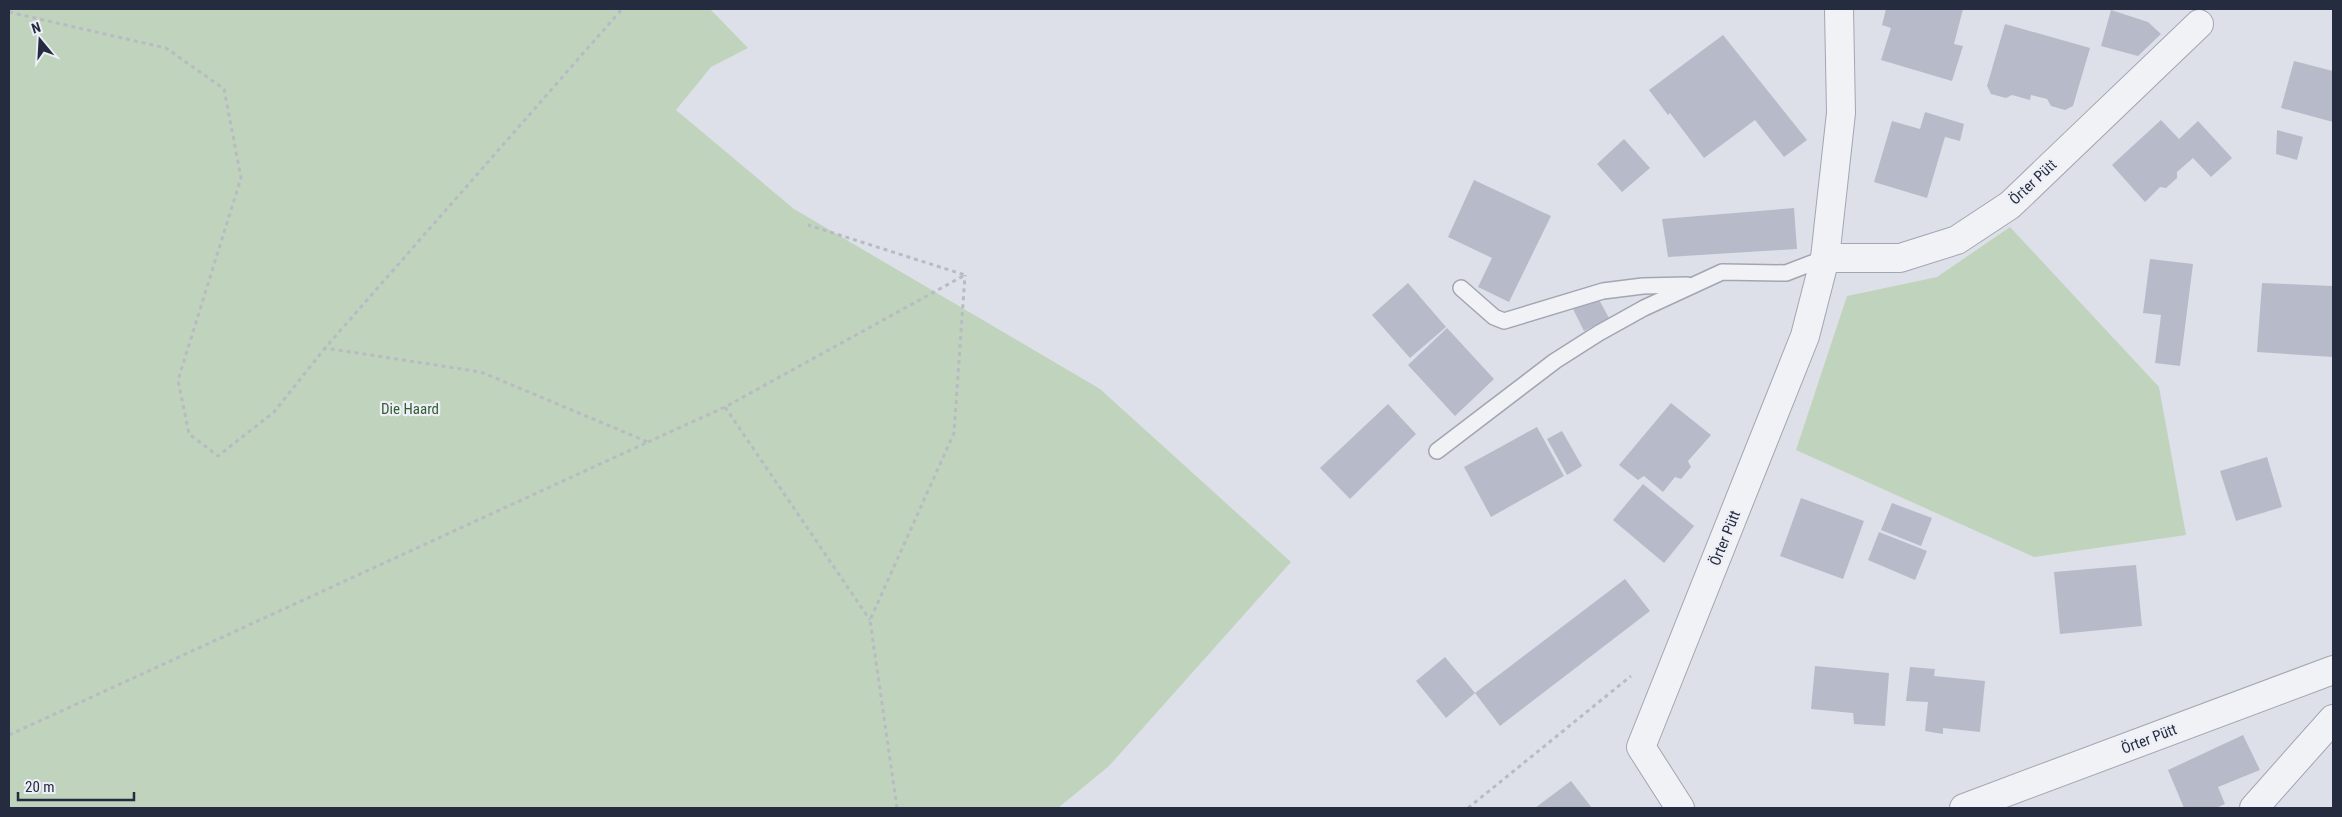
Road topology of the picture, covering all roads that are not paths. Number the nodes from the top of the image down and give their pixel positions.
1 (1839, 9) edge
2 (2199, 24) dead end
3 (1825, 258) junction
4 (1691, 285) junction
5 (1460, 288) dead end
6 (1438, 452) dead end
7 (2333, 670) edge
8 (2333, 718) edge
9 (1680, 808) edge
10 (1964, 808) edge
11 (2254, 808) edge

1 - 3 street, Örter Pütt
2 - 3 street, Örter Pütt
3 - 4 lane
3 - 9 street, Örter Pütt
4 - 5 lane
4 - 6 lane
7 - 10 street, Örter Pütt
8 - 11 street

